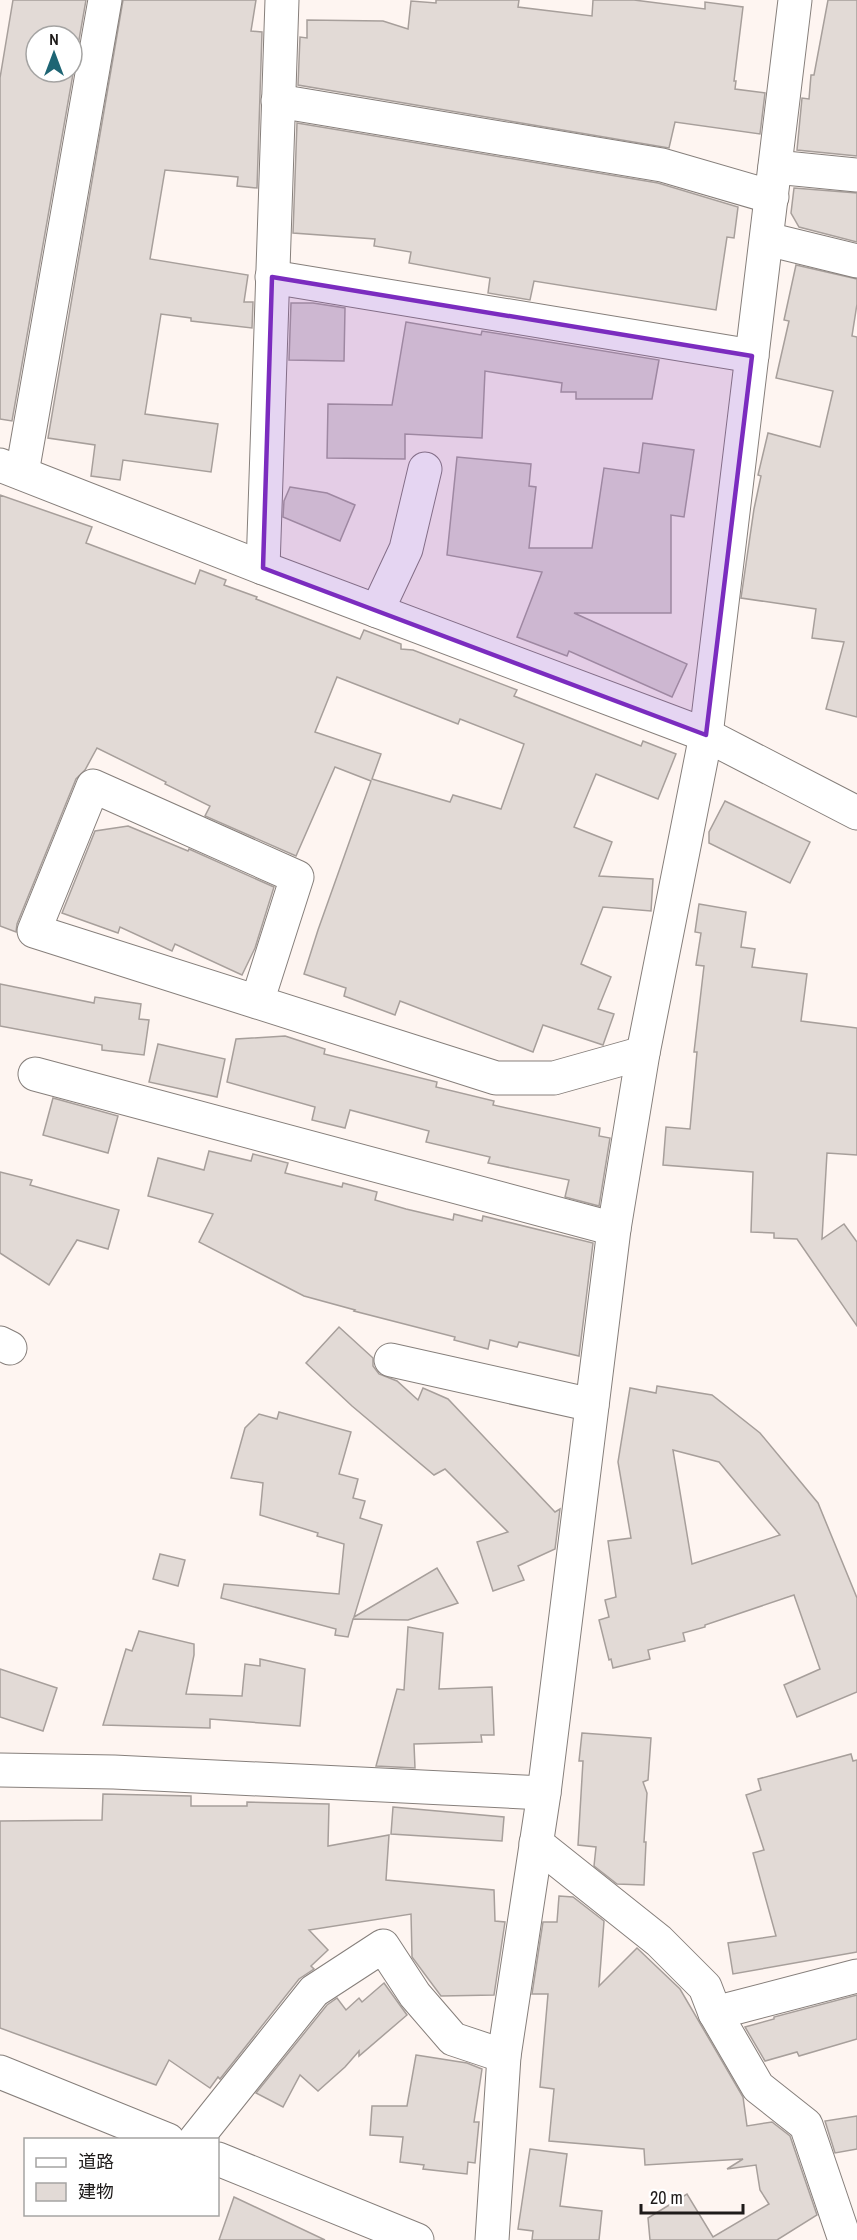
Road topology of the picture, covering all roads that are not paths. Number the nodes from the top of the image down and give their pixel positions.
1 (105, 0) edge
2 (282, 0) edge
3 (795, 0) edge
4 (278, 101) junction
5 (857, 175) edge
6 (773, 182) junction
7 (766, 239) junction
8 (857, 261) edge
9 (272, 277) junction
10 (752, 356) junction
11 (11, 469) edge
12 (425, 470) dead end
13 (262, 568) junction
14 (377, 611) junction
15 (706, 735) junction
16 (857, 813) edge
17 (257, 1002) junction
18 (643, 1053) junction
19 (35, 1074) dead end
20 (614, 1229) junction
21 (391, 1360) dead end
22 (592, 1405) junction
23 (0, 1770) edge
24 (544, 1793) junction
25 (536, 1843) junction
26 (857, 1976) edge
27 (715, 2013) junction
28 (504, 2056) junction
29 (0, 2072) edge
30 (165, 2138) edge
31 (196, 2138) edge
32 (219, 2159) edge
33 (417, 2240) edge
34 (492, 2240) edge
35 (845, 2240) edge

1 - 11 street
2 - 4 street
3 - 6 street
4 - 6 street
4 - 9 street
5 - 6 street
6 - 7 street
7 - 8 street
7 - 10 street
9 - 10 street
9 - 13 street
10 - 15 street
11 - 13 street
12 - 14 street
13 - 14 street
14 - 15 street
15 - 16 street
15 - 18 street
17 - 17 street
17 - 18 street
18 - 20 street
19 - 20 street
20 - 22 street
21 - 22 street
22 - 24 street
23 - 24 street
24 - 25 street
25 - 27 street
25 - 28 street
26 - 27 street
27 - 35 street
28 - 31 street
28 - 34 street
29 - 30 street
32 - 33 street

